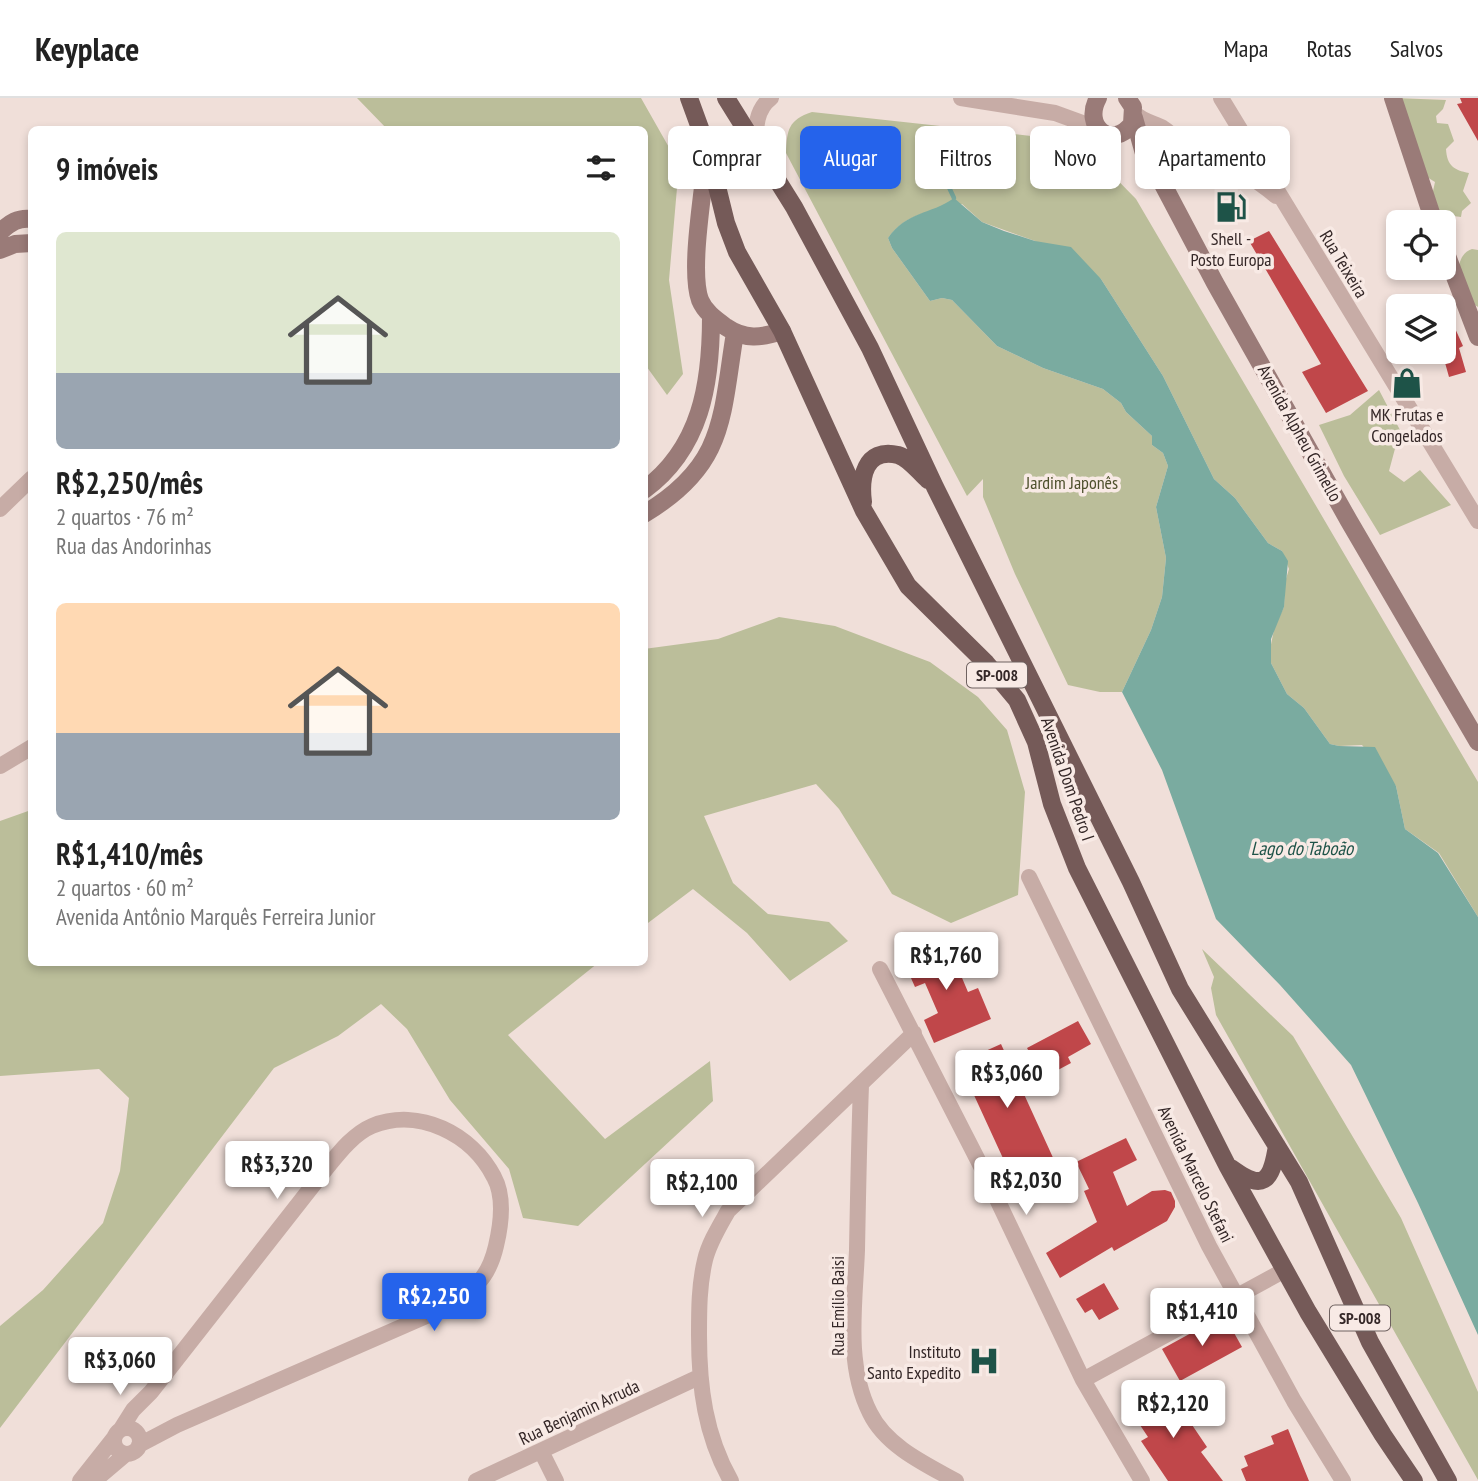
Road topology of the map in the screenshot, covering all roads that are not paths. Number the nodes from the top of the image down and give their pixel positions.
1 (689, 98) edge
2 (726, 98) edge
3 (771, 98) edge
4 (961, 98) edge
5 (1221, 98) edge
6 (1393, 98) edge
7 (1097, 101) edge
8 (1132, 110) edge
9 (1055, 113) junction
10 (699, 126) edge
11 (742, 126) edge
12 (757, 126) edge
13 (1088, 126) edge
14 (1096, 126) edge
15 (1158, 126) edge
16 (1239, 126) edge
17 (1121, 132) edge
18 (704, 189) edge
19 (718, 189) edge
20 (782, 189) edge
21 (1165, 189) edge
22 (1268, 189) edge
23 (1277, 189) edge
24 (1287, 206) junction
25 (1430, 210) edge
26 (28, 219) edge
27 (4, 229) edge
28 (15, 246) edge
29 (1456, 279) edge
30 (711, 317) junction
31 (782, 331) junction
32 (735, 333) junction
33 (1478, 337) edge
34 (28, 482) edge
35 (648, 486) edge
36 (935, 487) junction
37 (0, 509) edge
38 (648, 511) edge
39 (864, 511) junction
40 (1478, 521) edge
41 (1478, 742) edge
42 (28, 749) edge
43 (0, 766) edge
44 (1029, 877) dead end
45 (880, 970) dead end
46 (914, 1033) junction
47 (861, 1086) junction
48 (1277, 1146) junction
49 (1228, 1167) junction
50 (1285, 1270) junction
51 (1236, 1295) junction
52 (699, 1377) junction
53 (1083, 1380) junction
54 (129, 1438) junction
55 (541, 1451) junction
56 (80, 1481) edge
57 (94, 1481) edge
58 (476, 1481) edge
59 (556, 1481) edge
60 (730, 1481) edge
61 (956, 1481) edge
62 (1142, 1481) edge
63 (1343, 1481) edge
64 (1414, 1481) edge
65 (1447, 1481) edge

1 - 10 main road, Avenida Dom Pedro I / SP-008
2 - 11 main road, Avenida Dom Pedro I / SP-008
3 - 12 street
4 - 9 street
5 - 16 street, Rua Teixeira
6 - 25 street
7 - 9 street
7 - 14 street
8 - 15 street
8 - 17 street
9 - 13 street
18 - 30 street
19 - 31 main road, Avenida Dom Pedro I / SP-008
20 - 36 main road, Avenida Dom Pedro I / SP-008
21 - 41 street, Avenida Alpheu Grimello
22 - 24 street
23 - 24 street, Rua Teixeira
24 - 40 street, Rua Teixeira
26 - 27 street
27 - 28 street
29 - 33 street
30 - 32 street
30 - 35 street
31 - 32 street
31 - 39 main road, Avenida Dom Pedro I / SP-008
32 - 38 street
34 - 37 street
36 - 39 main road
36 - 48 main road, Avenida Dom Pedro I / SP-008
39 - 49 main road, Avenida Dom Pedro I / SP-008
42 - 43 street
44 - 51 street, Avenida Marcelo Stefani
45 - 46 street
46 - 47 street
46 - 53 street
47 - 52 street
47 - 61 street, Rua Emílio Baisi
48 - 49 main road
48 - 65 main road, Avenida Dom Pedro I / SP-008
49 - 50 main road, Avenida Dom Pedro I / SP-008
50 - 51 street
50 - 64 main road, Avenida Dom Pedro I / SP-008
51 - 53 street
51 - 63 street, Avenida Marcelo Stefani
52 - 55 street, Rua Benjamin Arruda
52 - 60 street
53 - 62 street
54 - 54 street
54 - 56 street
54 - 57 street
55 - 58 street, Rua Benjamin Arruda
55 - 59 street

